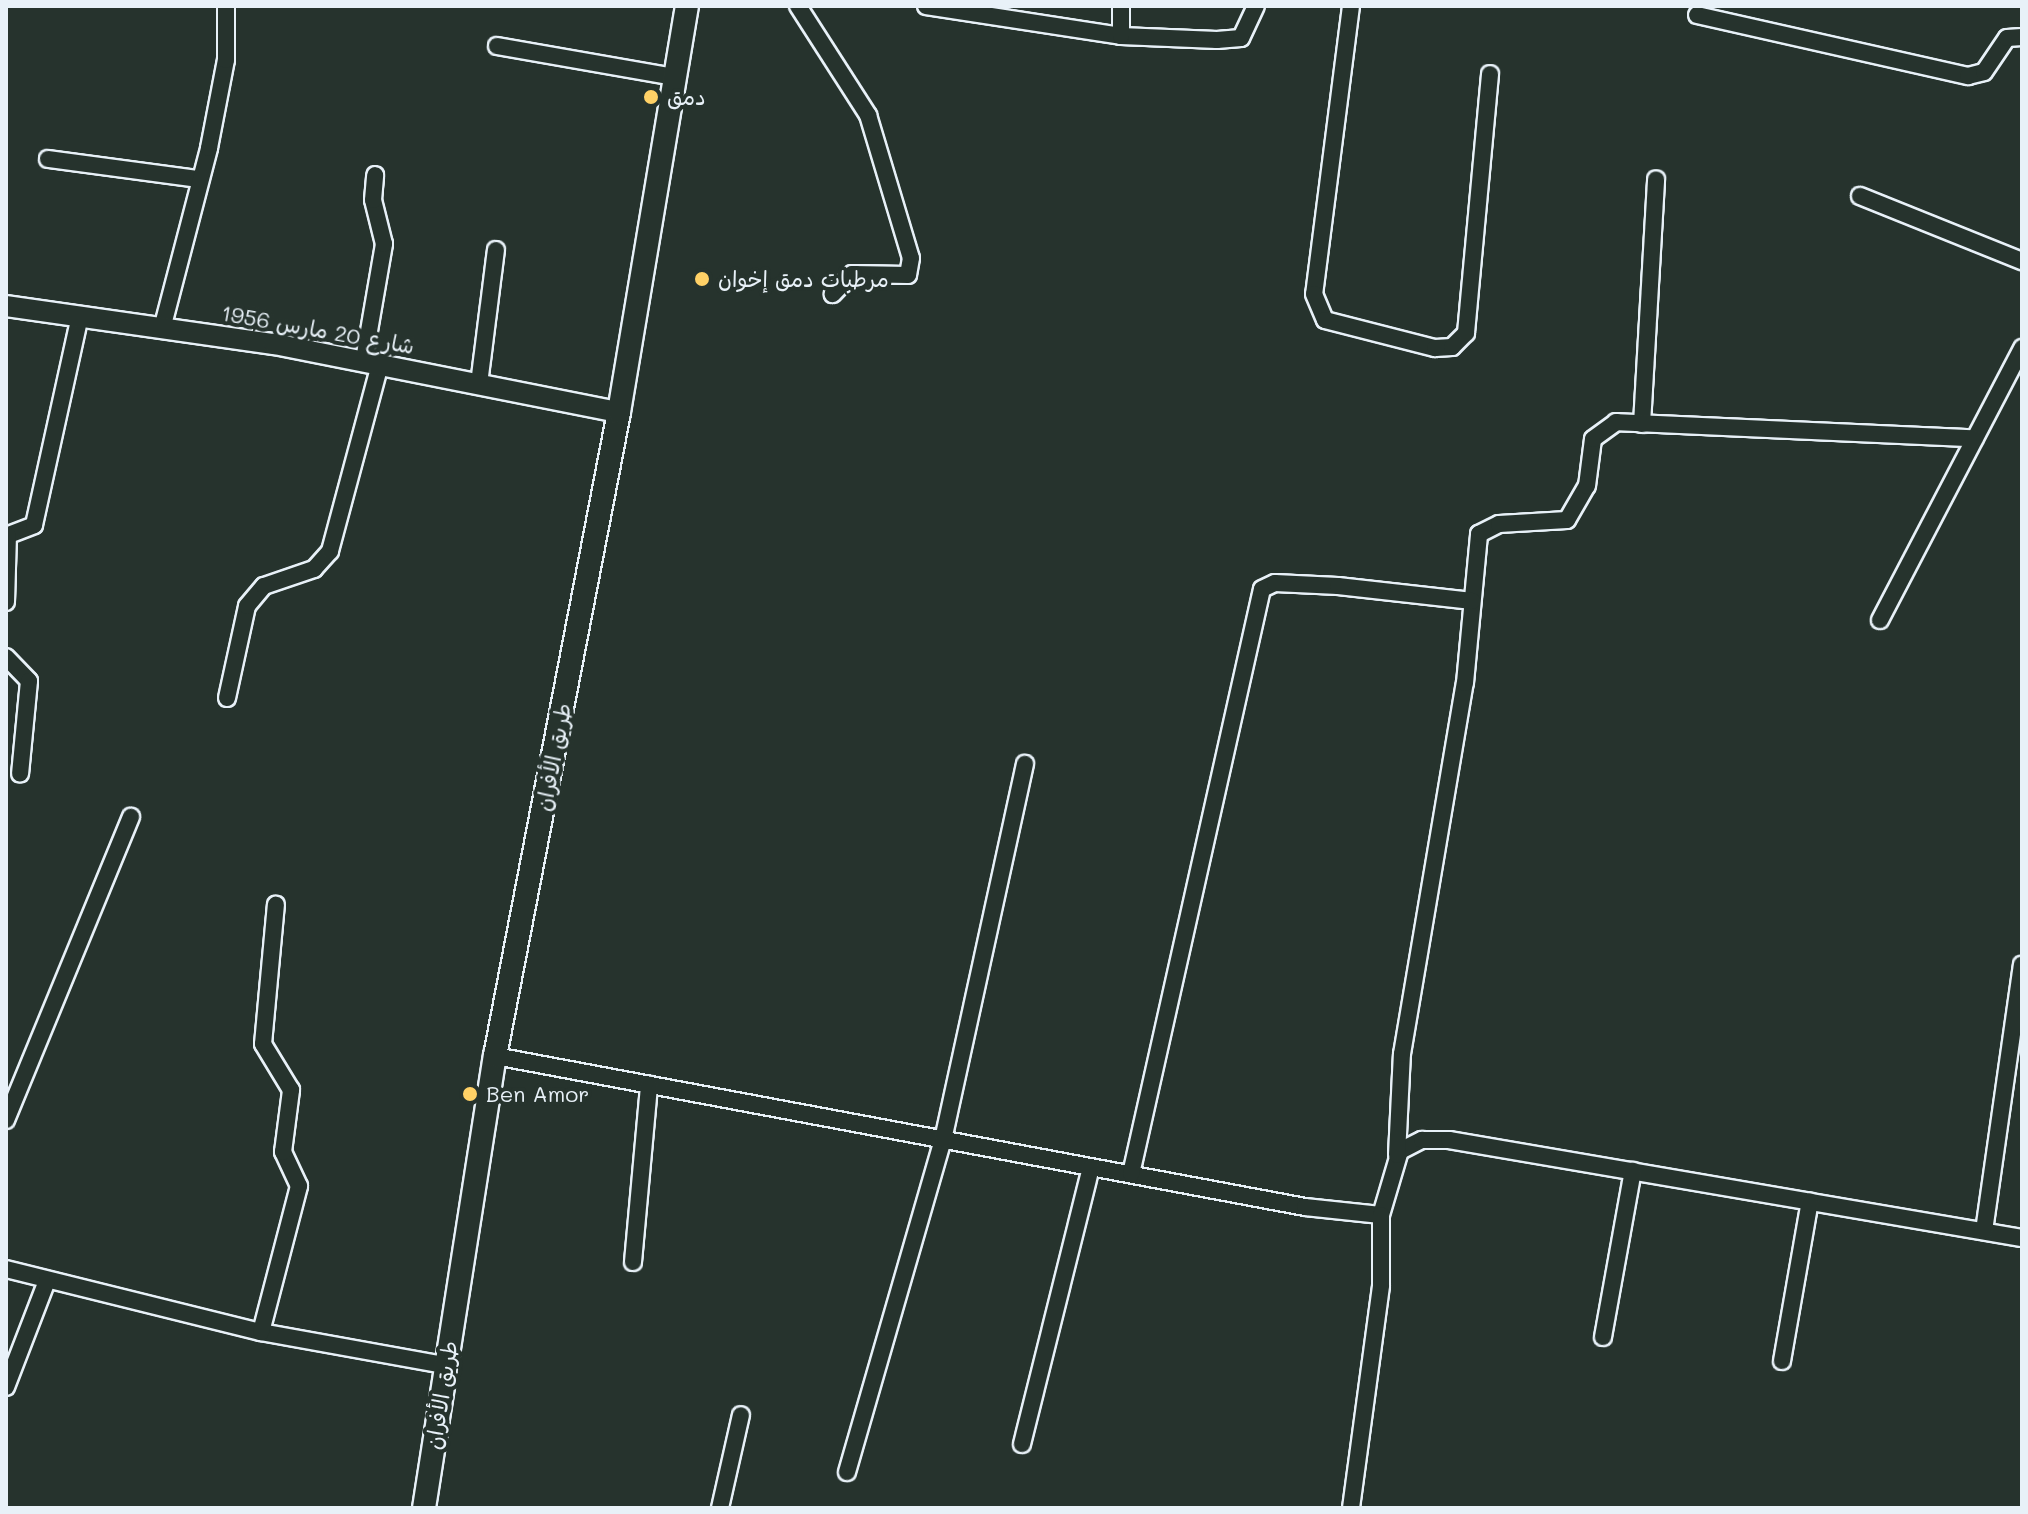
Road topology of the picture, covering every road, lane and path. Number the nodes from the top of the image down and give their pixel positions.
1 (226, 6) edge
2 (687, 6) edge
3 (798, 6) edge
4 (926, 6) edge
5 (1121, 6) edge
6 (1256, 6) edge
7 (1351, 6) edge
8 (1697, 15) dead end
9 (1121, 36) junction
10 (2022, 37) edge
11 (497, 46) dead end
12 (1490, 74) dead end
13 (674, 77) junction
14 (48, 159) dead end
15 (375, 175) dead end
16 (197, 179) junction
17 (1656, 179) dead end
18 (1860, 196) dead end
19 (496, 250) dead end
20 (2022, 261) edge
21 (833, 294) dead end
22 (6, 306) edge
23 (80, 316) junction
24 (163, 325) junction
25 (2022, 348) edge
26 (372, 362) junction
27 (479, 384) junction
28 (619, 412) junction
29 (1642, 424) junction
30 (1975, 438) junction
31 (7, 536) edge
32 (1472, 601) junction
33 (6, 602) edge
34 (1880, 620) dead end
35 (6, 657) edge
36 (227, 698) dead end
37 (1025, 764) dead end
38 (20, 774) dead end
39 (131, 817) dead end
40 (276, 905) dead end
41 (2022, 965) edge
42 (495, 1056) junction
43 (649, 1085) junction
44 (6, 1120) edge
45 (943, 1140) junction
46 (1397, 1155) junction
47 (1091, 1167) junction
48 (1633, 1171) junction
49 (1131, 1174) junction
50 (1810, 1201) junction
51 (1381, 1215) junction
52 (1984, 1231) junction
53 (2022, 1238) edge
54 (633, 1262) dead end
55 (6, 1269) edge
56 (47, 1281) junction
57 (261, 1332) junction
58 (1603, 1337) dead end
59 (1782, 1361) dead end
60 (445, 1365) junction
61 (6, 1387) edge
62 (741, 1415) dead end
63 (1022, 1444) dead end
64 (847, 1472) dead end
65 (424, 1508) edge
66 (720, 1508) edge
67 (1351, 1508) edge

1 - 16 street
2 - 13 main road, طريق الأفران
3 - 21 street
4 - 9 street
5 - 9 street
6 - 9 street
7 - 12 street
8 - 10 street
11 - 13 street
13 - 28 main road, طريق الأفران
14 - 16 street
15 - 26 street
16 - 24 street
17 - 29 street
18 - 20 street
19 - 27 street
22 - 23 street, شارع 20 مارس 1956
23 - 24 street, شارع 20 مارس 1956
23 - 31 street
24 - 26 street, شارع 20 مارس 1956
25 - 30 street
26 - 27 street, شارع 20 مارس 1956
26 - 36 street
27 - 28 street, شارع 20 مارس 1956
28 - 42 main road, طريق الأفران
29 - 30 street
29 - 32 street
30 - 34 street
31 - 33 street
32 - 46 street
32 - 49 street
35 - 38 street
37 - 45 street
39 - 44 street
40 - 57 street
41 - 52 street
42 - 43 street
42 - 60 main road, طريق الأفران
43 - 45 street
43 - 54 street
45 - 47 street
45 - 64 street
46 - 48 street
46 - 51 street
47 - 49 street
47 - 63 street
48 - 50 street
48 - 58 street
49 - 51 street
50 - 52 street
50 - 59 street
51 - 67 street
52 - 53 street
55 - 56 street
56 - 57 street
56 - 61 street
57 - 60 street
60 - 65 main road, طريق الأفران
62 - 66 street

